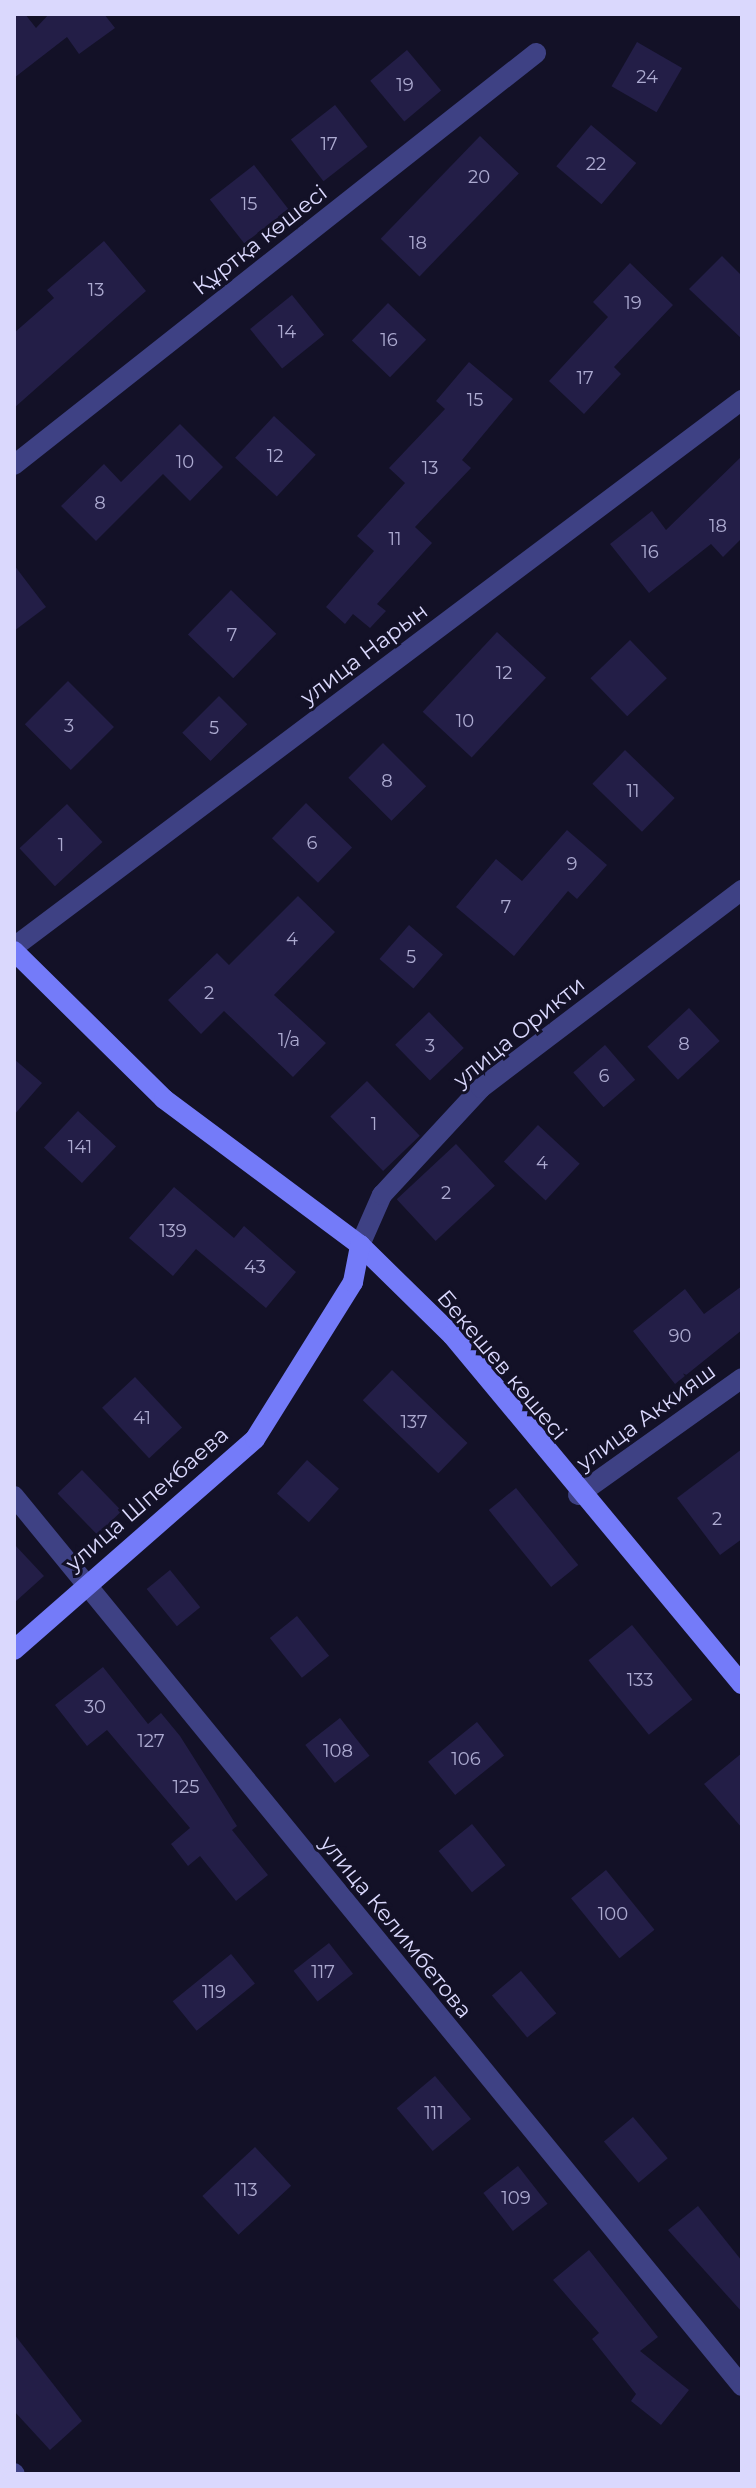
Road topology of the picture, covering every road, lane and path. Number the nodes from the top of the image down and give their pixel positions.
1 (536, 53) dead end
2 (742, 400) edge
3 (14, 465) edge
4 (742, 890) edge
5 (14, 949) edge
6 (360, 1245) junction
7 (742, 1378) edge
8 (578, 1495) junction
9 (14, 1496) edge
10 (89, 1580) junction
11 (14, 1650) edge
12 (742, 1684) edge
13 (742, 2386) edge

1 - 3 street, Құртқа көшесі
2 - 5 street, улица Нарын
4 - 6 street, улица Орикти
5 - 6 main road, Бекешев көшесі
6 - 8 main road, Бекешев көшесі
6 - 10 main road, улица Шпекбаева
7 - 8 street, улица Аккияш
8 - 12 main road, Бекешев көшесі
9 - 10 street, улица Келимбетова
10 - 11 main road, улица Шпекбаева
10 - 13 street, улица Келимбетова

